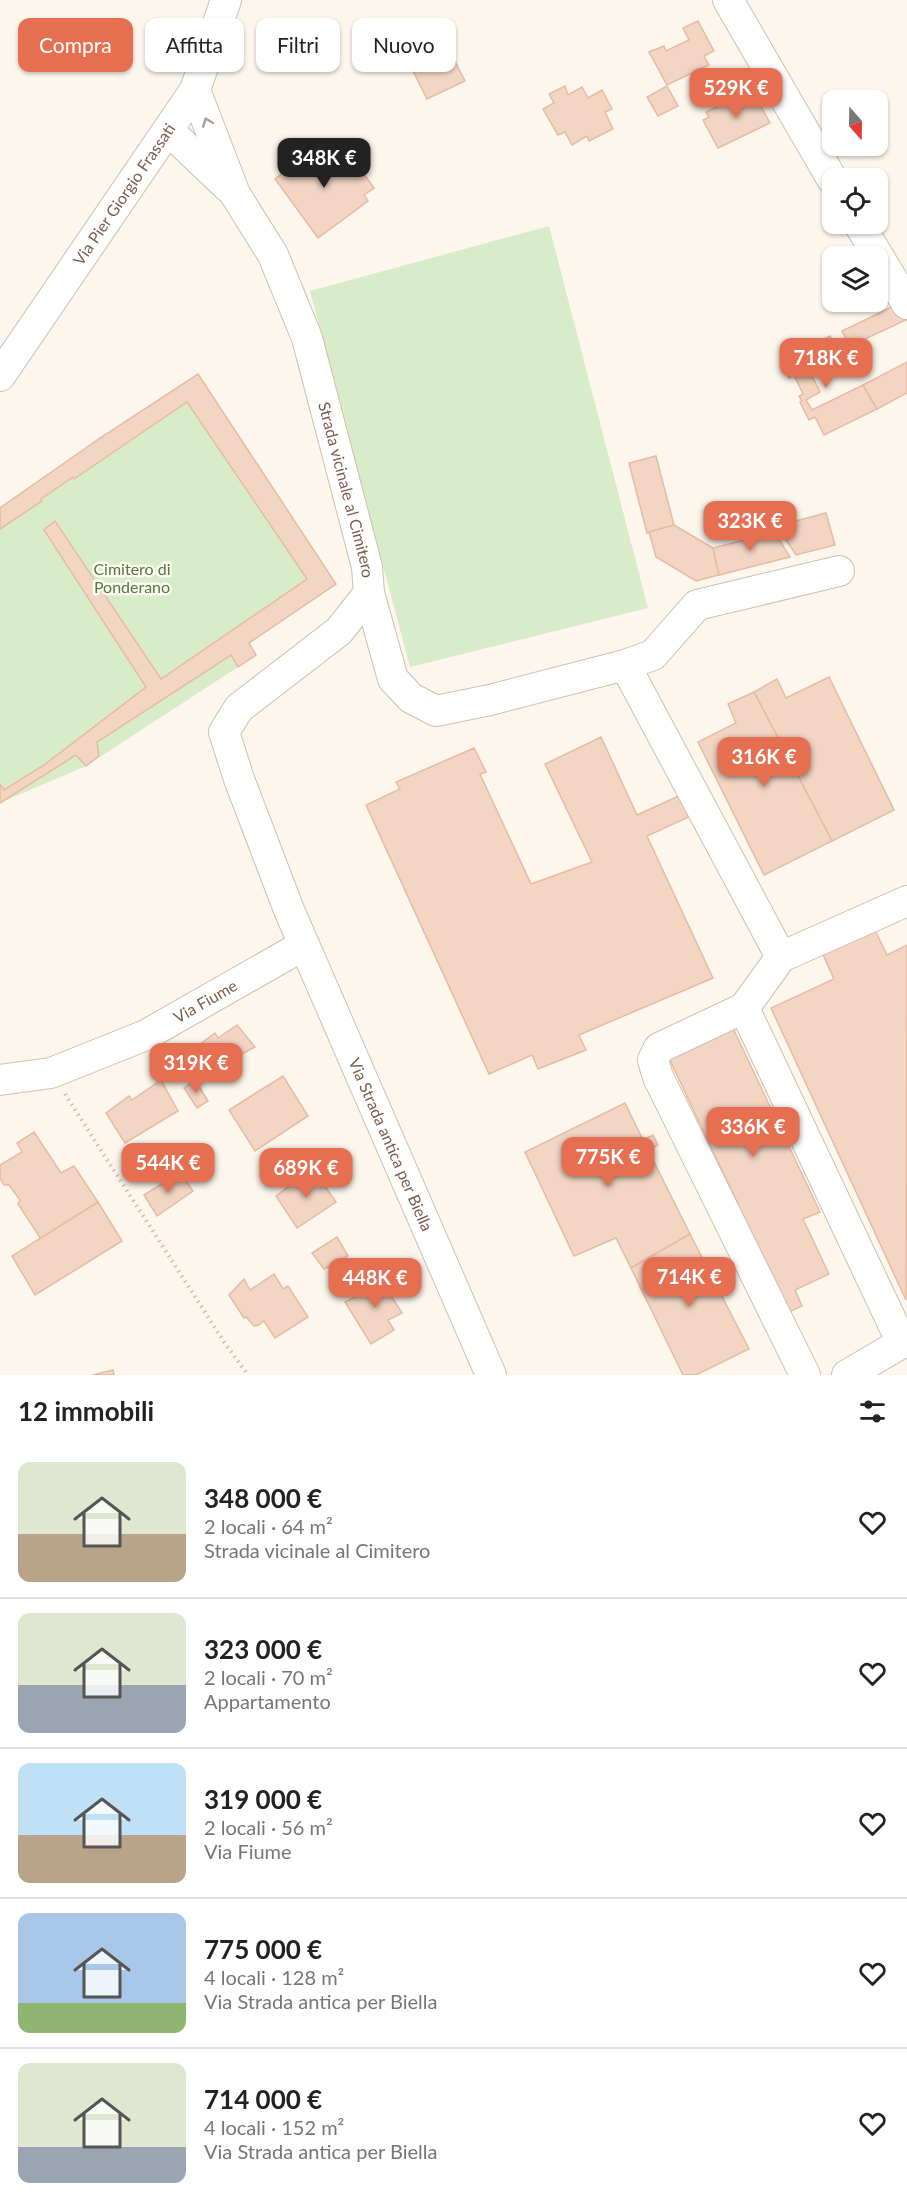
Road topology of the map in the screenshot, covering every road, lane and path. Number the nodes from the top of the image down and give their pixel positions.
1 (728, 0) edge
2 (227, 1) edge
3 (195, 90) junction
4 (168, 130) junction
5 (826, 168) edge
6 (235, 194) junction
7 (865, 234) edge
8 (907, 304) edge
9 (0, 375) edge
10 (839, 571) dead end
11 (369, 593) junction
12 (625, 665) junction
13 (907, 901) edge
14 (304, 945) junction
15 (781, 957) junction
16 (744, 1008) junction
17 (51, 1073) junction
18 (0, 1080) edge
19 (904, 1341) edge
20 (248, 1375) edge
21 (490, 1375) edge
22 (805, 1375) edge
23 (847, 1375) edge

1 - 5 street
2 - 3 street, Via Pier Giorgio Frassati
3 - 4 street, Via Pier Giorgio Frassati
6 -> 3 street, Strada vicinale al Cimitero
4 - 6 street, Strada vicinale al Cimitero
4 - 9 street, Via Pier Giorgio Frassati
6 - 11 street, Strada vicinale al Cimitero
7 - 8 street
10 - 12 street
11 - 12 street
11 - 14 street, Strada vicinale al Cimitero
12 - 15 street
13 - 15 street
14 - 17 street, Via Fiume
14 - 21 street, Via Strada antica per Biella
15 - 16 street
16 - 19 street
16 - 22 street
17 - 18 street, Via Fiume
17 - 20 path
19 - 23 street

